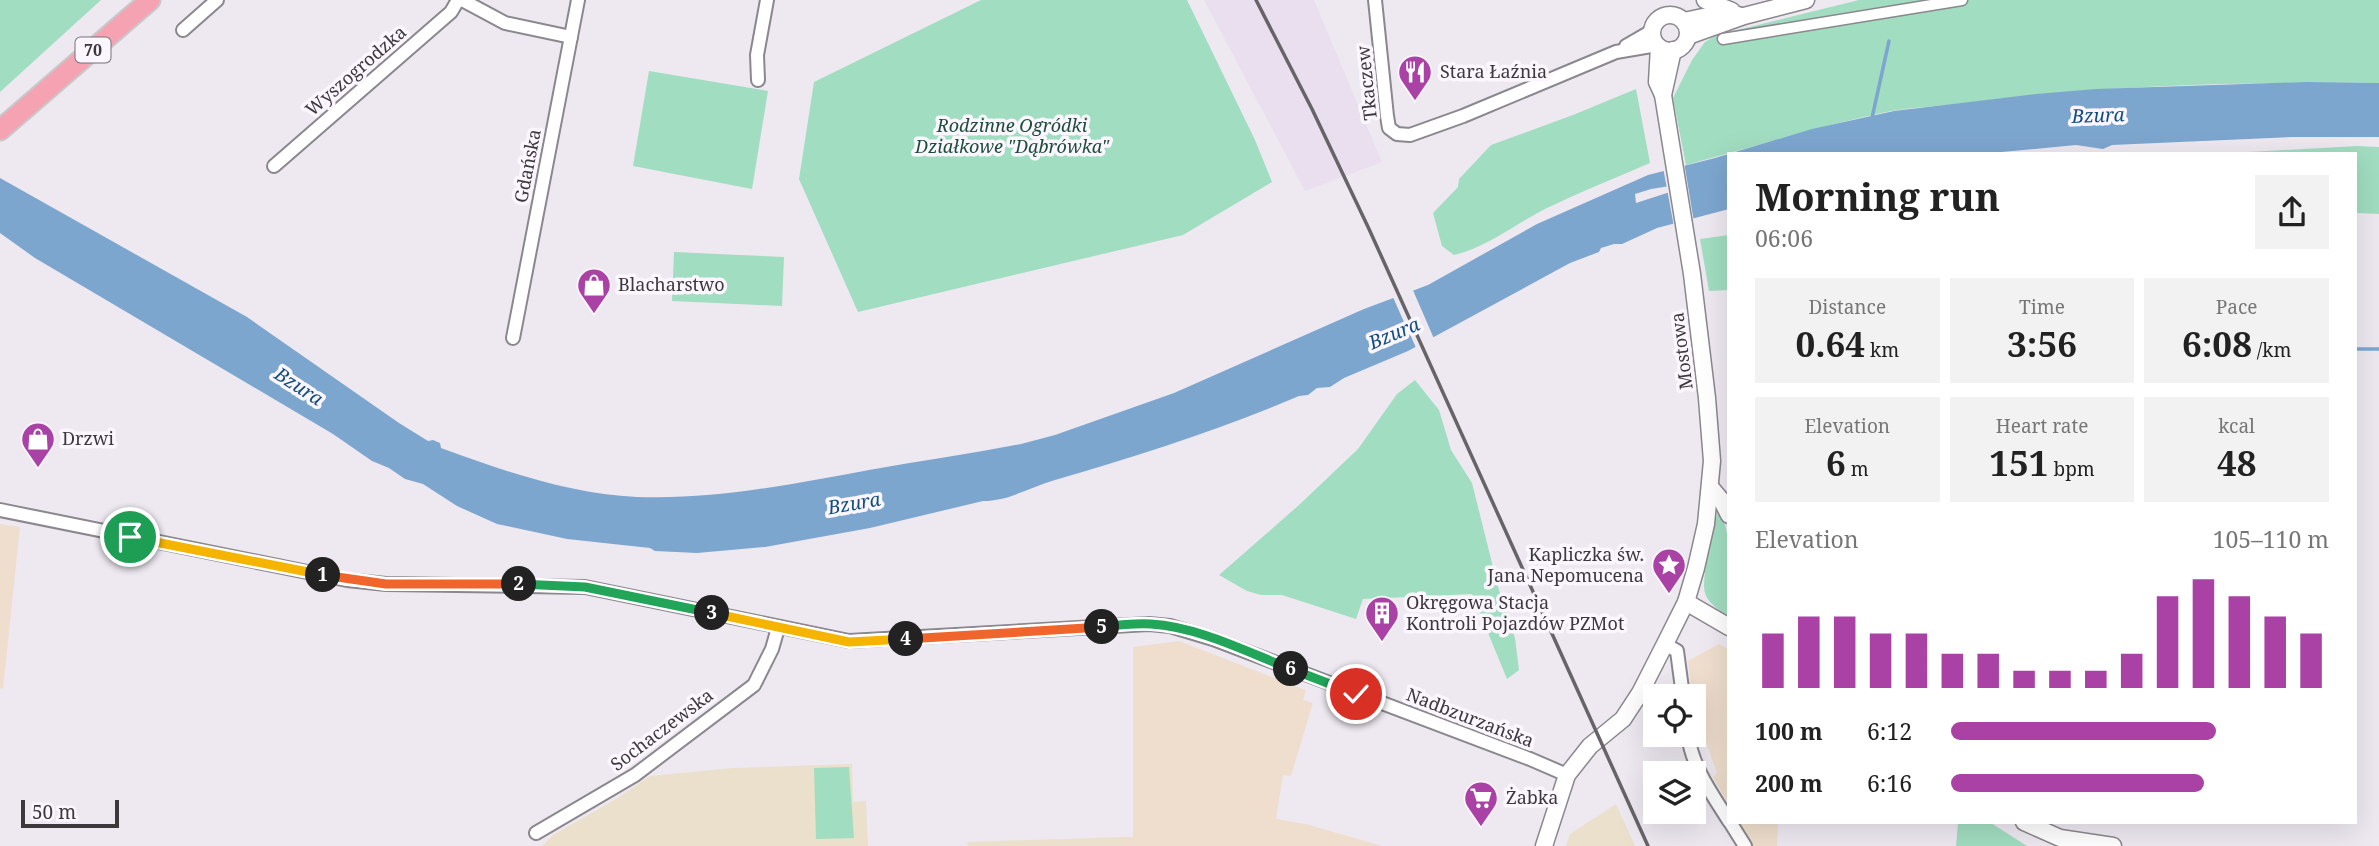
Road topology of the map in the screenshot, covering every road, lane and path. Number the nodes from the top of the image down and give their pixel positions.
1 (150, 0) edge
2 (218, 0) edge
3 (460, 0) edge
4 (578, 0) edge
5 (767, 0) edge
6 (1375, 0) edge
7 (1705, 0) edge
8 (1806, 0) edge
9 (1962, 0) edge
10 (1677, 15) edge
11 (1744, 16) junction
12 (183, 30) dead end
13 (571, 37) junction
14 (1723, 39) dead end
15 (1660, 43) junction
16 (758, 80) dead end
17 (0, 130) edge
18 (274, 166) dead end
19 (513, 338) dead end
20 (1711, 488) junction
21 (0, 510) edge
22 (1727, 511) edge
23 (1686, 602) junction
24 (1727, 626) edge
25 (778, 628) junction
26 (1665, 644) junction
27 (1681, 684) edge
28 (1691, 747) edge
29 (1567, 775) junction
30 (1727, 817) edge
31 (1731, 824) edge
32 (2028, 824) edge
33 (536, 833) dead end
34 (1544, 846) edge
35 (1745, 846) edge
36 (2113, 846) edge

1 - 17 main road, 70
2 - 12 street
3 - 13 street, Wyszogrodzka
3 - 18 street, Wyszogrodzka
4 - 13 street, Gdańska
5 - 16 street
6 - 15 street, Tkaczew
7 - 11 street
8 - 11 street
9 - 14 street
10 - 11 street
10 - 15 street
10 - 15 street
13 - 19 street, Gdańska
15 - 20 street, Mostowa
20 - 22 street
20 - 23 street, Mostowa
21 - 25 street, Nadbzurzańska
23 - 24 street
23 - 26 street, Mostowa
25 - 29 street, Nadbzurzańska
25 - 33 street, Sochaczewska
26 - 27 street
26 - 29 street, Mostowa
28 - 30 street
29 - 34 street
31 - 35 street
32 - 36 street

